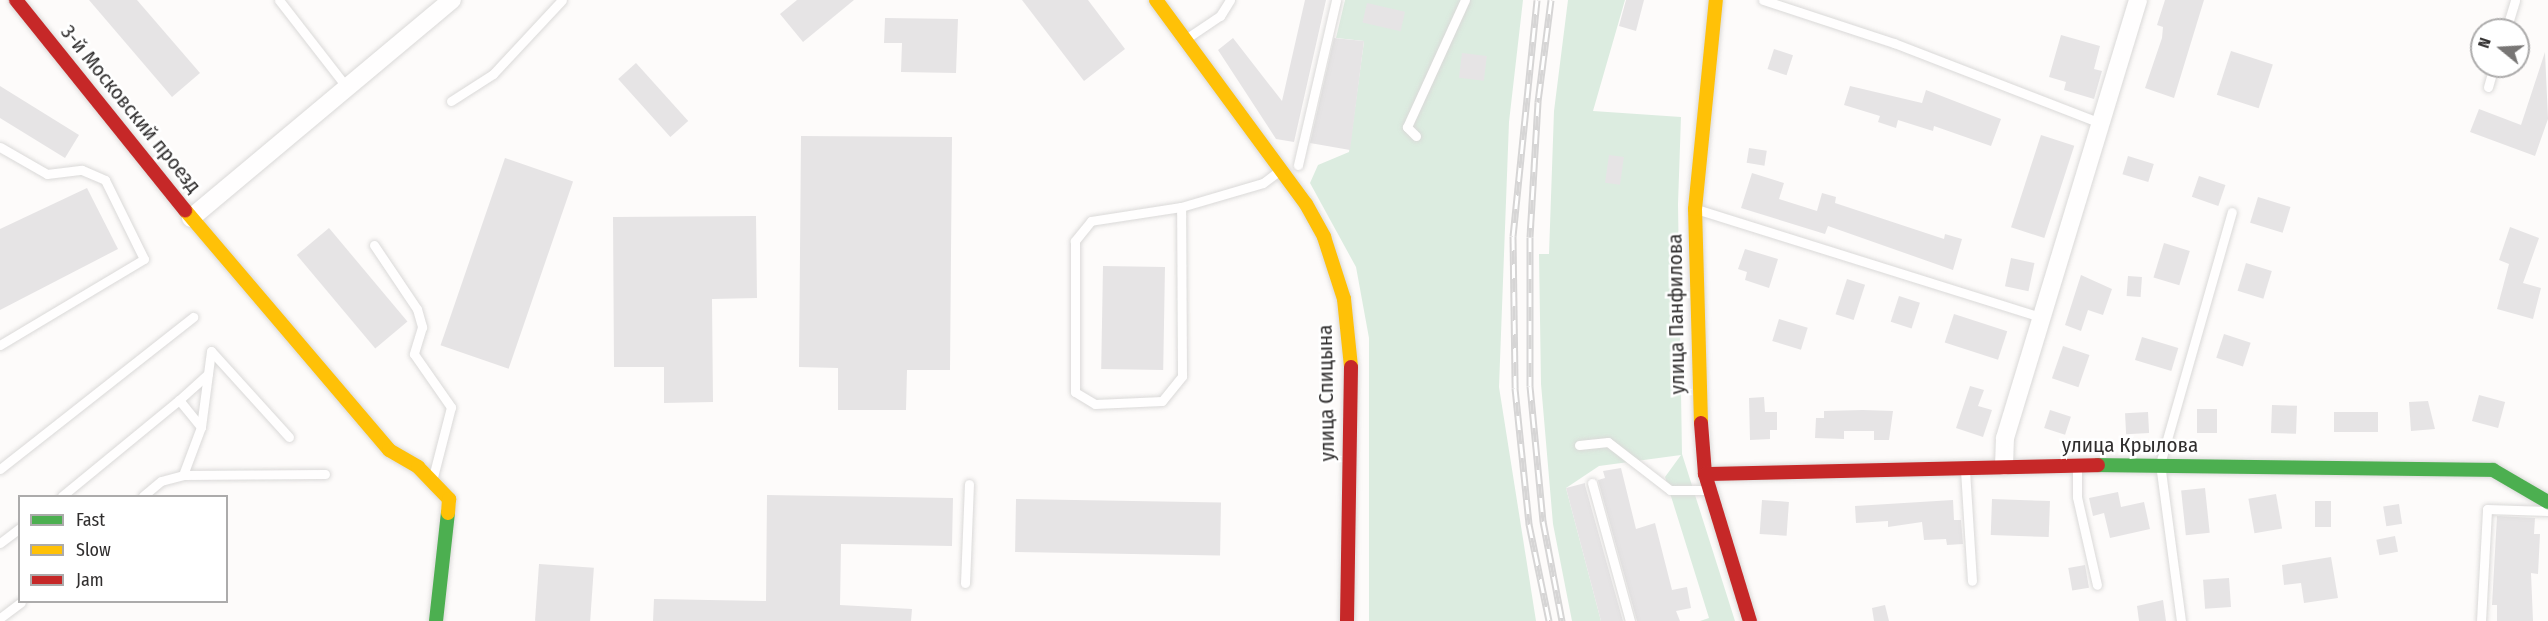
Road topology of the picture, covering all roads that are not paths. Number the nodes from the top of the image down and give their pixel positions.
1 (16, 0) edge
2 (279, 0) edge
3 (452, 0) edge
4 (562, 0) edge
5 (1156, 0) edge
6 (1230, 0) edge
7 (1336, 0) edge
8 (1465, 0) edge
9 (1716, 0) edge
10 (1763, 0) edge
11 (2138, 0) edge
12 (2515, 0) edge
13 (2510, 18) edge
14 (1185, 40) junction
15 (2491, 78) edge
16 (2488, 87) dead end
17 (348, 89) junction
18 (452, 101) dead end
19 (2100, 123) junction
20 (1416, 136) dead end
21 (0, 147) edge
22 (1289, 167) junction
23 (1181, 207) junction
24 (1695, 209) junction
25 (2232, 212) dead end
26 (191, 218) junction
27 (374, 245) dead end
28 (193, 316) dead end
29 (2043, 318) junction
30 (0, 345) edge
31 (208, 374) junction
32 (179, 400) junction
33 (201, 428) junction
34 (289, 438) dead end
35 (1579, 445) dead end
36 (2160, 465) junction
37 (2004, 466) junction
38 (1965, 467) junction
39 (2077, 467) junction
40 (0, 469) edge
41 (325, 474) dead end
42 (1705, 474) junction
43 (183, 475) junction
44 (432, 482) junction
45 (1592, 483) dead end
46 (969, 484) dead end
47 (1709, 490) junction
48 (63, 495) edge
49 (144, 495) edge
50 (2548, 502) edge
51 (2548, 511) edge
52 (18, 530) edge
53 (0, 543) edge
54 (1972, 581) dead end
55 (965, 583) dead end
56 (2097, 585) dead end
57 (20, 603) edge
58 (0, 618) edge
59 (436, 621) edge
60 (1347, 621) edge
61 (1630, 621) edge
62 (1750, 621) edge
63 (2181, 621) edge
64 (2481, 621) edge

1 - 26 street, 3-й Московский проезд
2 - 17 lane
3 - 17 street
4 - 18 lane
5 - 14 street, улица Спицына
6 - 14 lane
7 - 22 lane
8 - 20 lane
9 - 24 street, улица Панфилова
10 - 19 lane
11 - 19 street
12 - 13 lane
14 - 22 street, улица Спицына
15 - 16 lane
17 - 26 street
19 - 29 street
21 - 30 lane
22 - 23 lane
22 - 60 street, улица Спицына
23 - 23 lane
24 - 29 lane
24 - 42 street, улица Панфилова
25 - 36 lane
26 - 44 street, 3-й Московский проезд
27 - 44 lane
28 - 40 lane
29 - 37 street
31 - 32 lane
31 - 33 lane
31 - 34 lane
32 - 33 lane
32 - 48 lane
33 - 43 lane
35 - 47 lane
36 - 39 street, улица Крылова
36 - 50 street, улица Крылова
36 - 63 lane
37 - 38 street, улица Крылова
37 - 39 street, улица Крылова
38 - 42 street, улица Крылова
38 - 54 lane
39 - 56 lane
41 - 43 lane
42 - 47 street, улица Панфилова
43 - 49 lane
44 - 59 street, 3-й Московский проезд
45 - 61 lane
46 - 55 lane
47 - 62 street, улица Панфилова
51 - 64 lane
52 - 53 lane
57 - 58 lane

